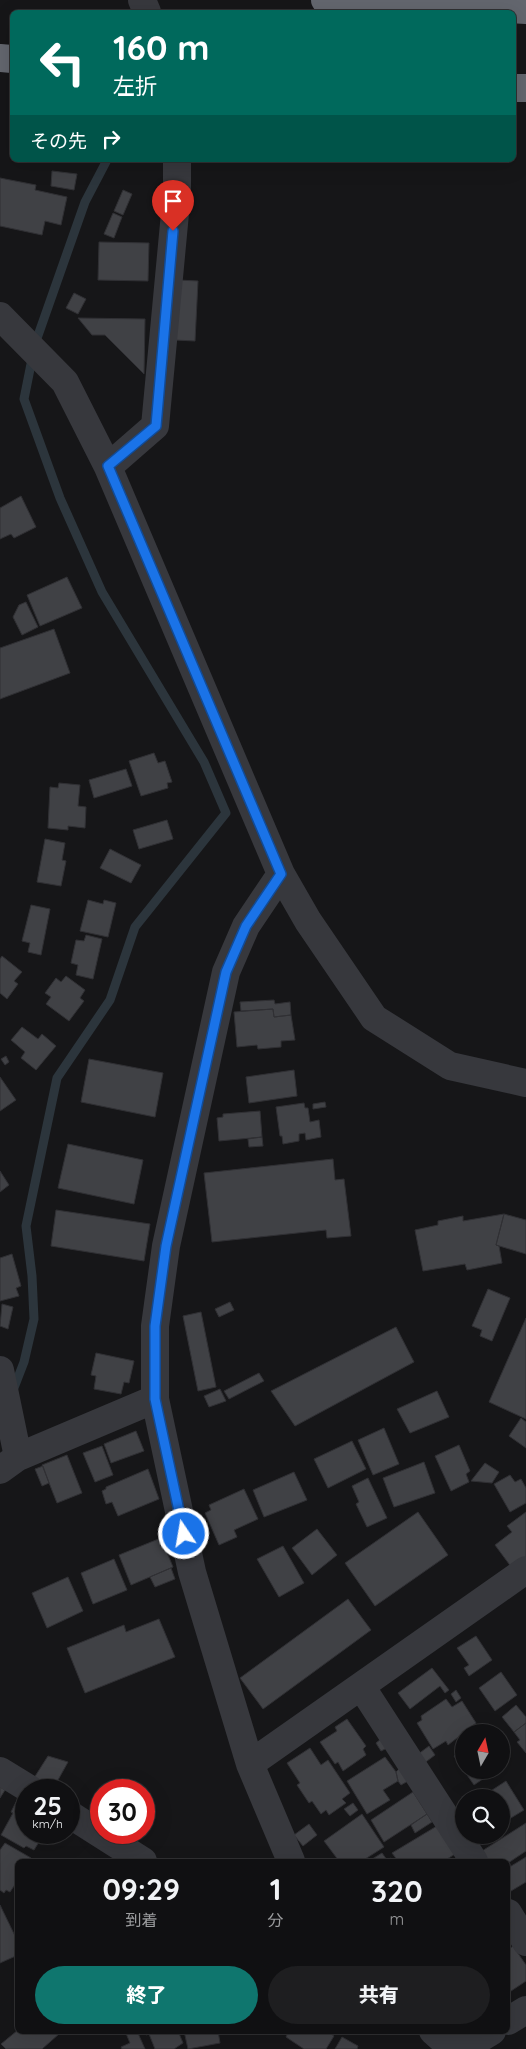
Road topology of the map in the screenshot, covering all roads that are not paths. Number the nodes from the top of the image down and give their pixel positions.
1 (326, 0) edge
2 (526, 10) edge
3 (177, 162) edge
4 (0, 316) edge
5 (108, 466) junction
6 (281, 874) junction
7 (526, 1083) edge
8 (0, 1370) edge
9 (155, 1399) junction
10 (9, 1463) edge
11 (526, 1570) edge
12 (361, 1686) junction
13 (250, 1764) junction
14 (0, 1771) edge
15 (15, 1780) edge
16 (80, 1821) edge
17 (140, 1859) edge
18 (290, 1859) edge
19 (473, 1859) edge
20 (510, 1916) edge
21 (526, 1942) edge
22 (526, 2010) edge
23 (510, 2020) edge
24 (436, 2034) edge
25 (487, 2034) edge
26 (453, 2049) edge
27 (464, 2049) edge

1 - 2 highway
3 - 5 street
4 - 5 street
5 - 6 street
6 - 7 street
6 - 9 street
8 - 10 street
9 - 10 street
9 - 13 street
11 - 12 street
12 - 13 street
12 - 19 street
13 - 18 street
14 - 15 street
16 - 17 street
20 - 21 street
22 - 23 street
24 - 26 street
25 - 27 street

